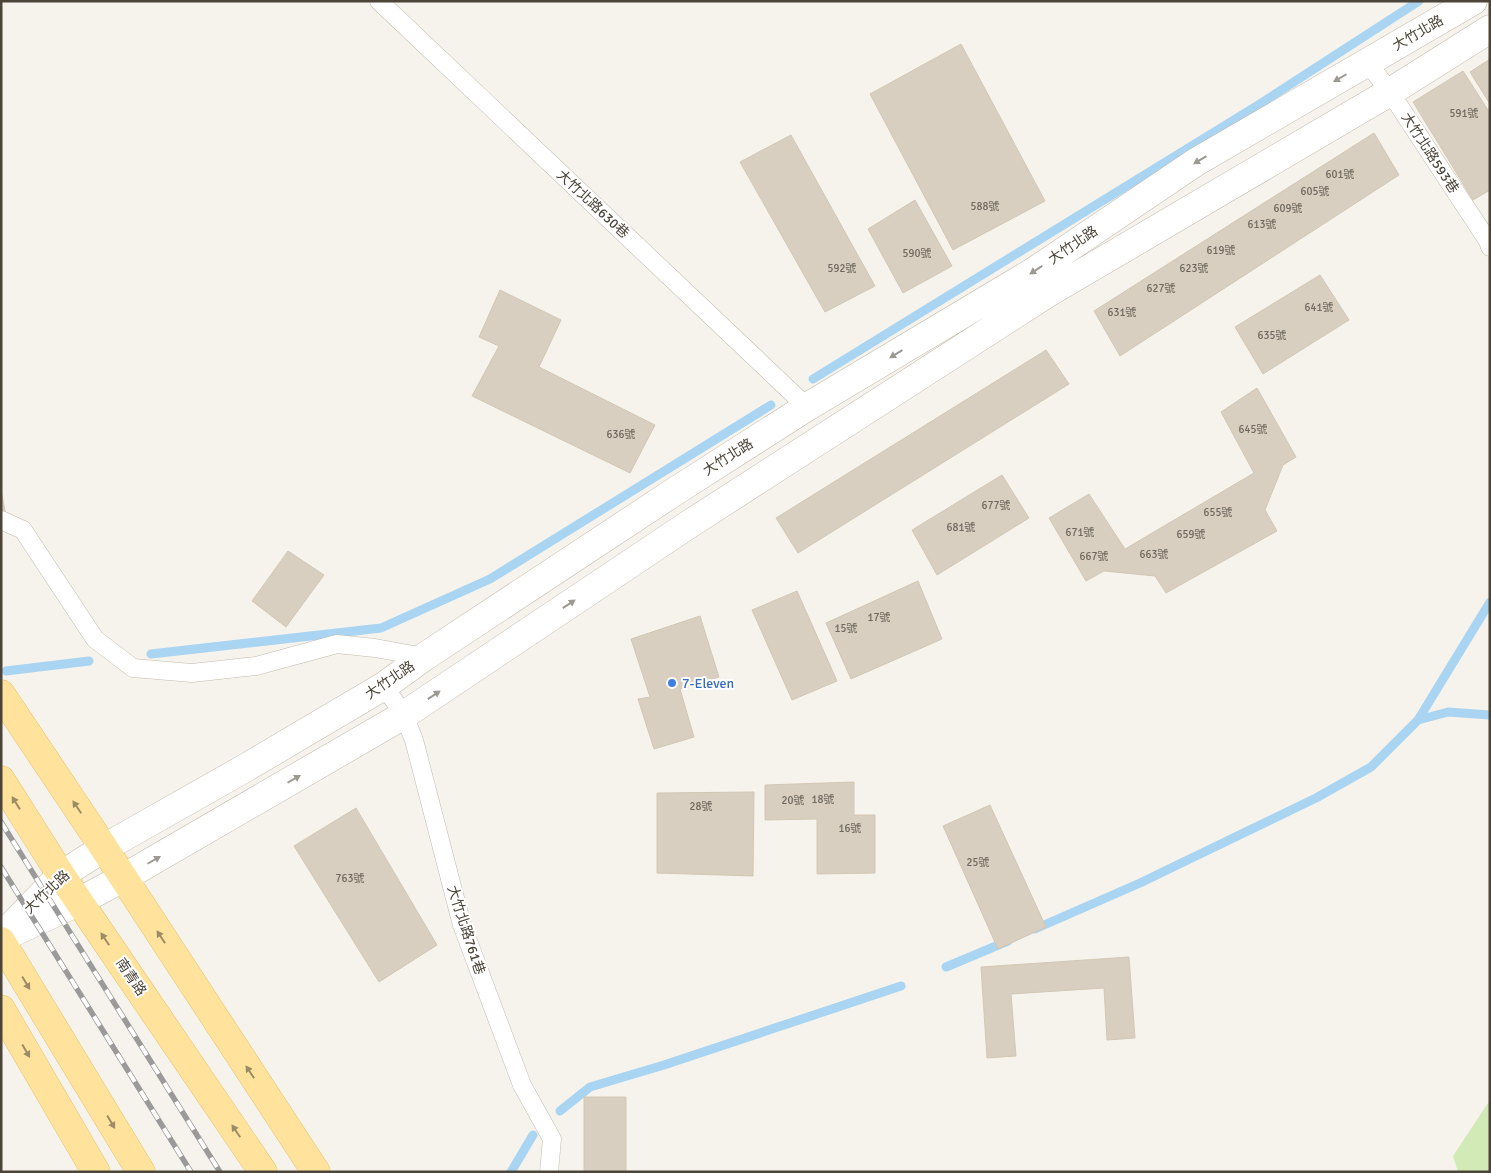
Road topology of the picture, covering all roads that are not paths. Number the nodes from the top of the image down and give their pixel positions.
1 (379, 1) edge
2 (1473, 1) edge
3 (1490, 29) edge
4 (1368, 62) junction
5 (1390, 92) junction
6 (1490, 247) edge
7 (807, 407) junction
8 (1, 520) edge
9 (424, 657) junction
10 (384, 686) junction
11 (1, 694) edge
12 (404, 715) junction
13 (1, 780) edge
14 (104, 848) junction
15 (61, 875) junction
16 (123, 878) junction
17 (80, 901) junction
18 (1, 938) edge
19 (1, 1009) edge
20 (96, 1172) edge
21 (140, 1172) edge
22 (263, 1172) edge
23 (316, 1172) edge
24 (550, 1172) edge

1 - 7 lane, 大竹北路630巷
2 - 4 street, 大竹北路
3 - 5 street, 大竹北路
4 - 5 lane, 大竹北路593巷
4 -> 7 street, 大竹北路
5 - 6 lane, 大竹北路593巷
12 -> 5 street, 大竹北路
7 - 9 street, 大竹北路
8 - 9 lane
9 - 10 street, 大竹北路
10 - 12 lane, 大竹北路761巷
10 - 14 street, 大竹北路
14 -> 11 main road
16 -> 12 street, 大竹北路
12 - 24 lane, 大竹北路761巷
15 -> 13 main road, 南青路
14 - 15 street, 大竹北路
14 - 16 main road
15 - 17 main road, 南青路
15 - 18 street, 大竹北路
16 - 17 street, 大竹北路
23 -> 16 main road
17 - 18 street, 大竹北路
22 -> 17 main road, 南青路
18 -> 21 main road
19 -> 20 main road

